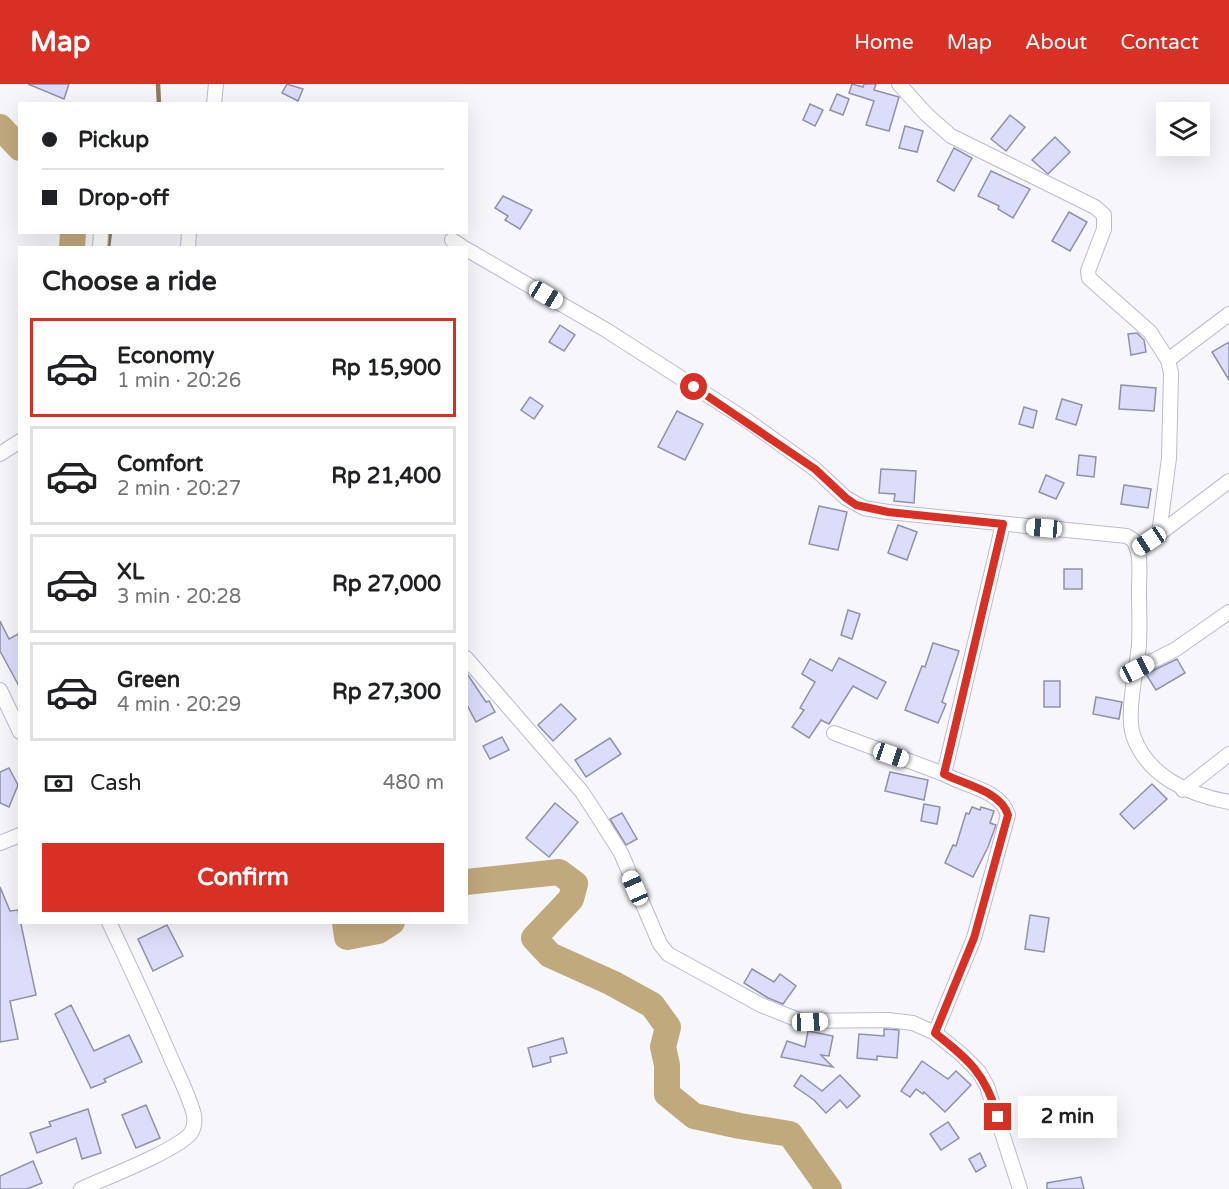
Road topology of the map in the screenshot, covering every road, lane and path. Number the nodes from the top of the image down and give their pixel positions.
1 (216, 84) edge
2 (898, 84) edge
3 (214, 102) edge
4 (468, 250) edge
5 (1229, 314) edge
6 (1168, 360) junction
7 (18, 442) edge
8 (0, 454) edge
9 (1229, 481) edge
10 (1003, 524) junction
11 (1160, 534) junction
12 (1137, 549) junction
13 (1229, 612) edge
14 (468, 660) edge
15 (1137, 669) junction
16 (0, 690) edge
17 (18, 728) edge
18 (834, 733) dead end
19 (1229, 754) edge
20 (944, 774) junction
21 (1184, 790) junction
22 (1229, 802) edge
23 (18, 835) edge
24 (0, 843) edge
25 (110, 924) edge
26 (935, 1033) junction
27 (81, 1189) edge
28 (1020, 1189) edge

1 - 3 street
2 - 6 street
4 - 10 street
5 - 6 street
6 - 11 street
7 - 8 street
9 - 11 street
10 - 12 street
10 - 20 street
11 - 12 street
12 - 15 street
13 - 15 street
14 - 26 street
15 - 21 street
16 - 17 street
18 - 20 street
19 - 21 street
20 - 26 street
21 - 22 street
23 - 24 street
25 - 27 street
26 - 28 street

